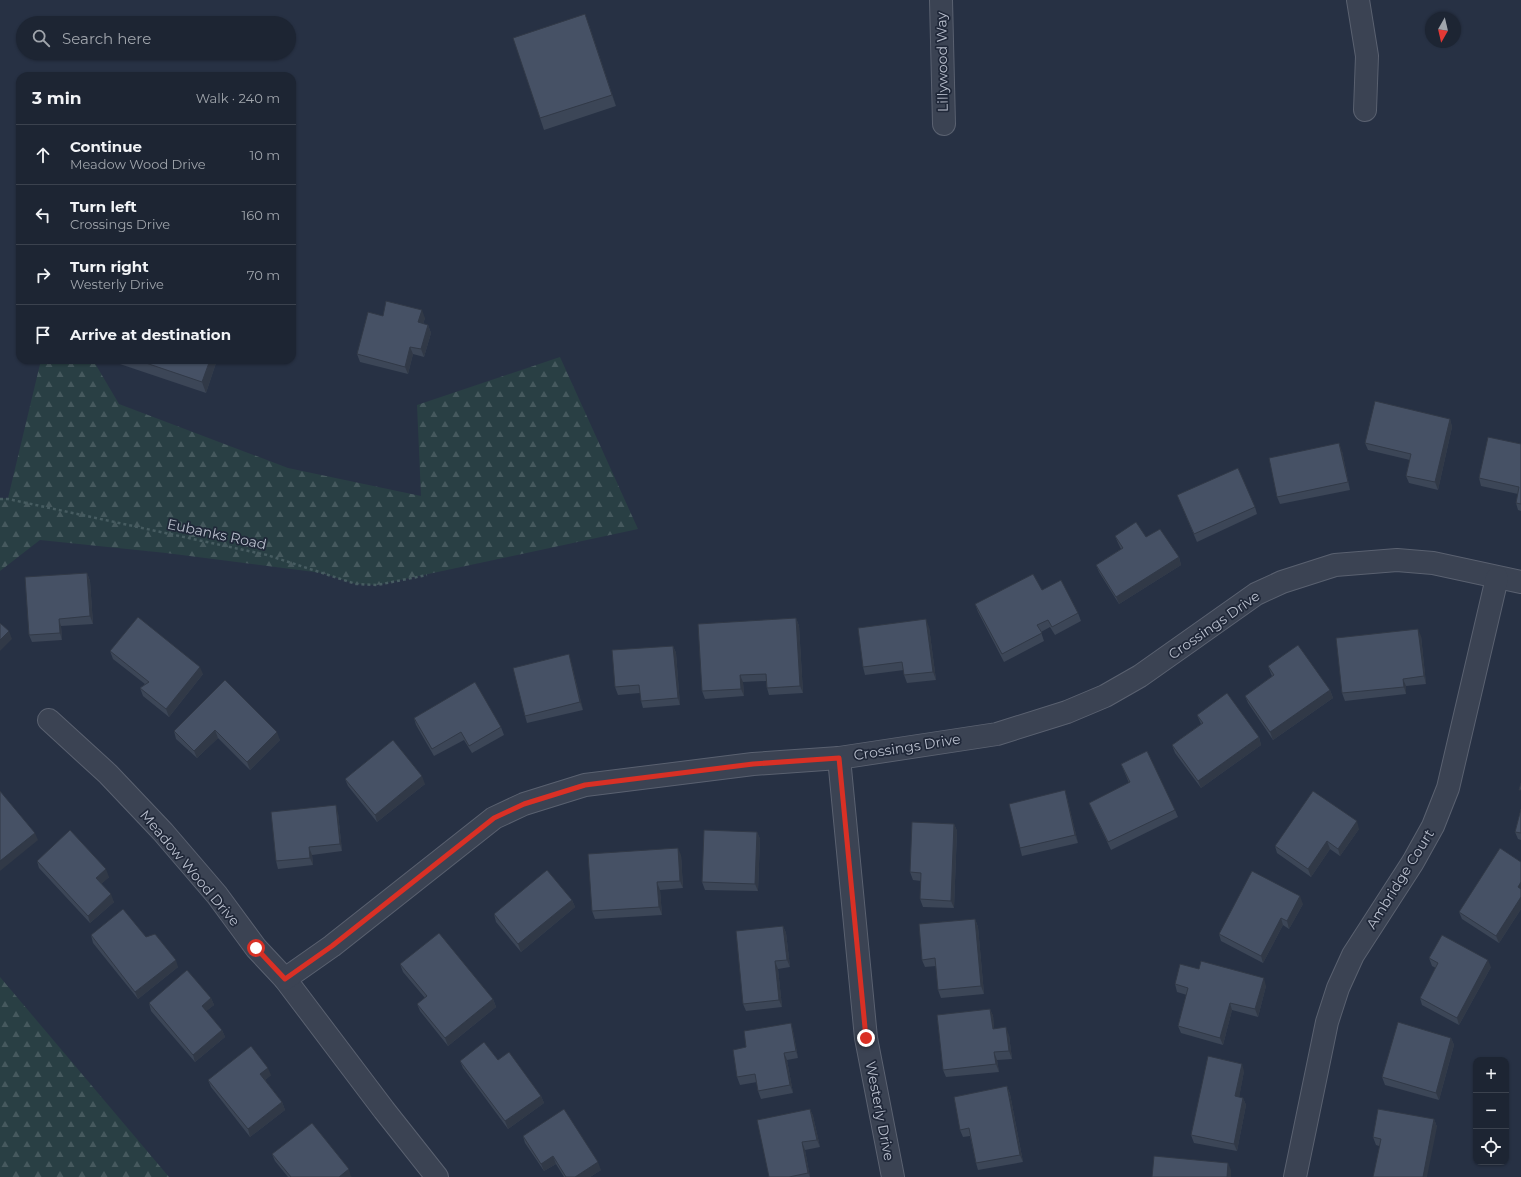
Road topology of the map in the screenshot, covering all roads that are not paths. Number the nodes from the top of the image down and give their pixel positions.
1 (941, 0) edge
2 (1358, 0) edge
3 (1365, 110) dead end
4 (944, 124) dead end
5 (1497, 578) junction
6 (1521, 582) edge
7 (49, 720) dead end
8 (839, 758) junction
9 (285, 979) junction
10 (437, 1177) edge
11 (893, 1177) edge
12 (1295, 1177) edge

1 - 4 street, Lillywood Way
2 - 3 street
5 - 6 street, Crossings Drive
5 - 8 street, Crossings Drive
5 - 12 street, Ambridge Court
7 - 9 street, Meadow Wood Drive
8 - 9 street, Crossings Drive
8 - 11 street, Westerly Drive
9 - 10 street, Meadow Wood Drive

